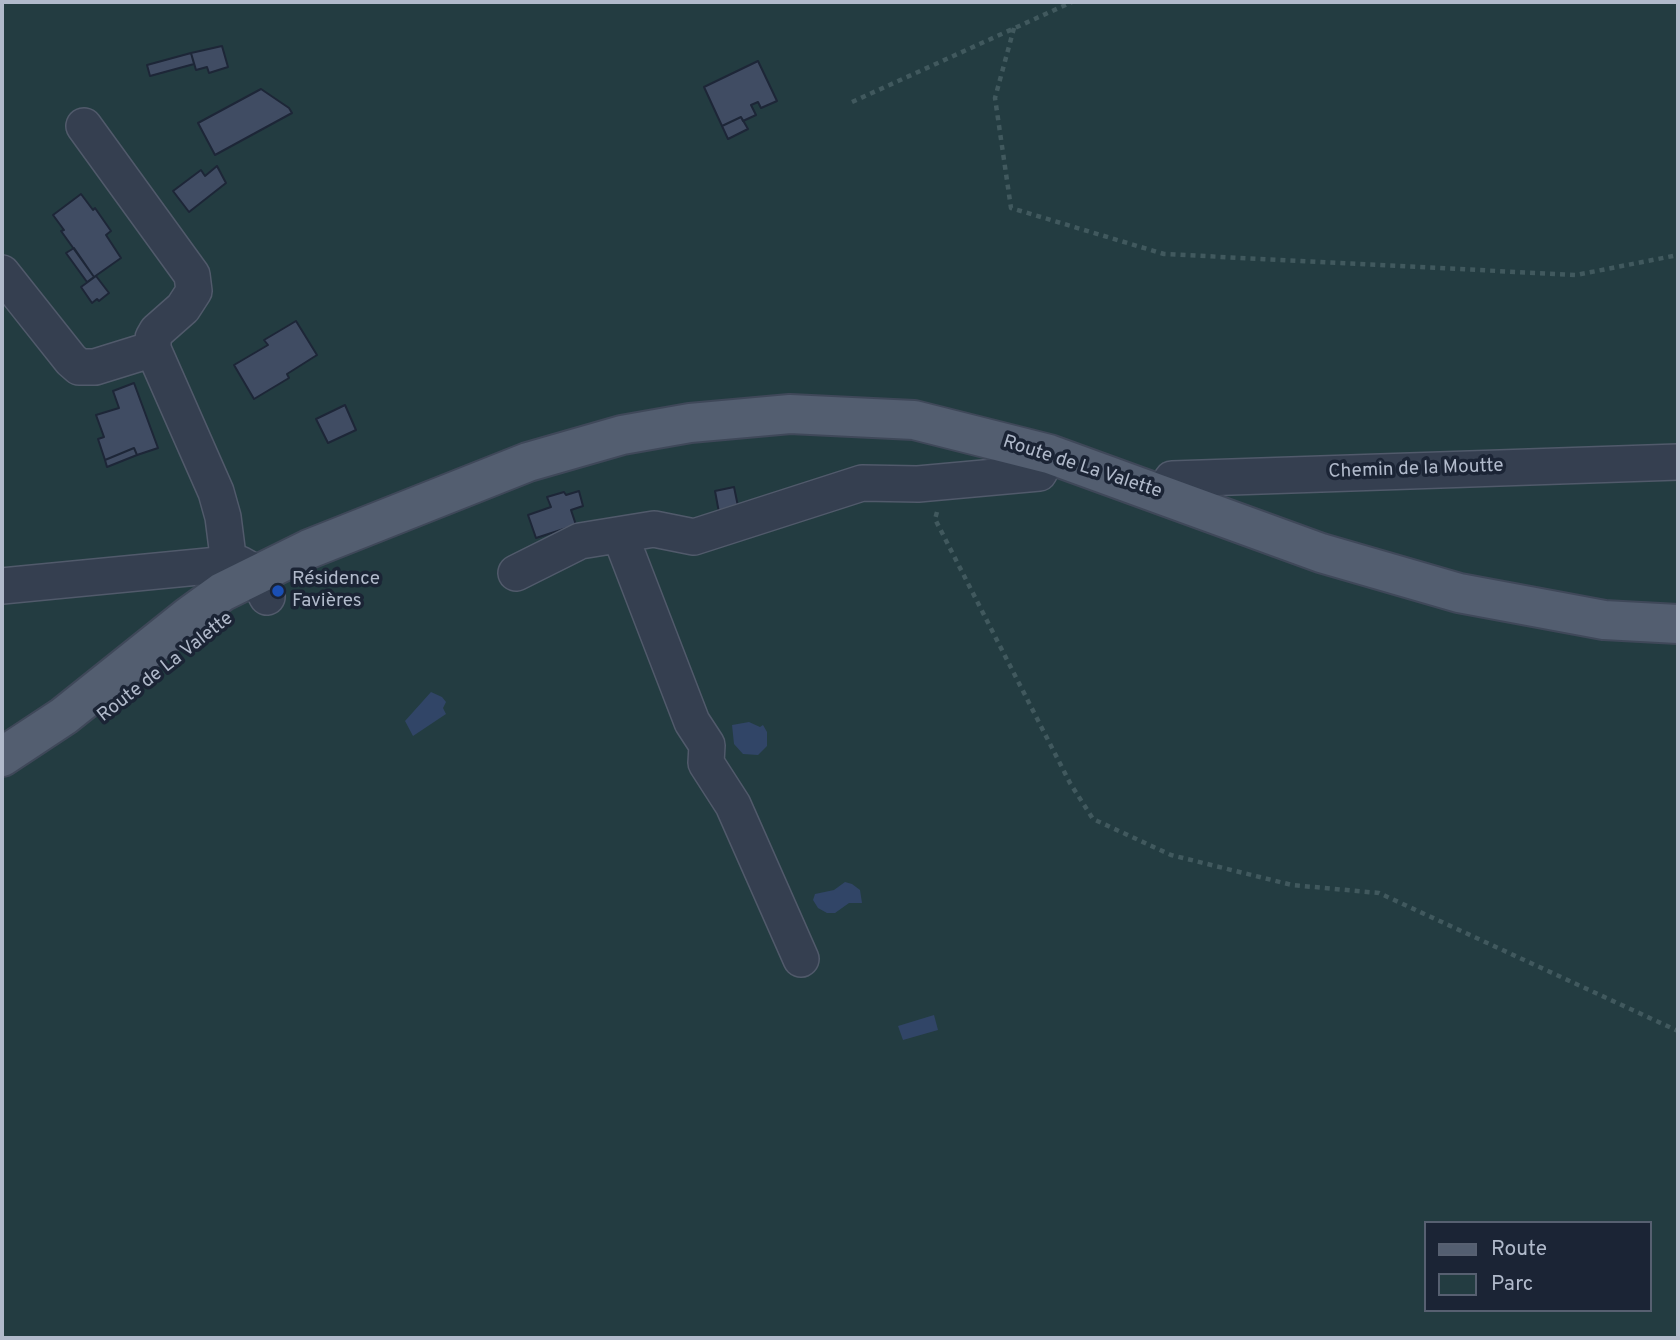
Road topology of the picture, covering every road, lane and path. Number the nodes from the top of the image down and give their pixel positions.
1 (1072, 2) edge
2 (1014, 28) junction
3 (852, 102) dead end
4 (84, 126) dead end
5 (1678, 255) edge
6 (2, 273) edge
7 (153, 349) junction
8 (1049, 454) junction
9 (1678, 462) edge
10 (947, 481) junction
11 (1163, 494) junction
12 (620, 535) junction
13 (516, 573) dead end
14 (250, 578) junction
15 (2, 586) edge
16 (1678, 624) edge
17 (2, 758) edge
18 (2, 776) edge
19 (801, 959) dead end
20 (1678, 1031) edge

1 - 2 path
2 - 3 path
2 - 5 path
4 - 7 street
6 - 7 street
7 - 14 street
8 - 10 street
8 - 11 main road, Route de La Valette
8 - 14 main road, Route de La Valette
9 - 11 street, Chemin de la Moutte
10 - 12 street
10 - 20 path
11 - 16 main road, Route de La Valette
12 - 13 street
12 - 19 street
14 - 15 street
14 - 17 main road, Route de La Valette
14 - 18 main road, Route de La Valette

